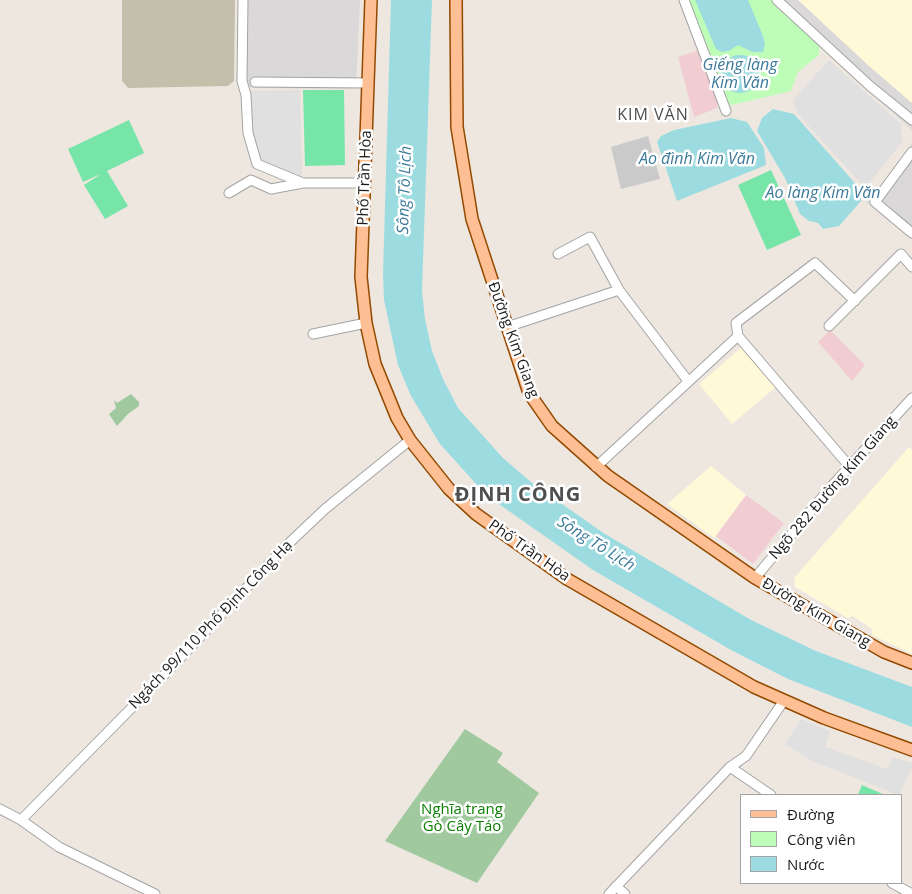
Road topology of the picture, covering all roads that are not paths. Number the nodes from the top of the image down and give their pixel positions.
1 (243, 0) edge
2 (371, 0) edge
3 (456, 0) edge
4 (684, 0) edge
5 (777, 0) edge
6 (255, 82) dead end
7 (368, 82) junction
8 (726, 111) dead end
9 (912, 120) edge
10 (912, 152) edge
11 (304, 183) junction
12 (364, 183) junction
13 (229, 193) dead end
14 (912, 233) edge
15 (558, 254) dead end
16 (912, 267) edge
17 (619, 290) junction
18 (854, 301) junction
19 (366, 324) junction
20 (829, 326) dead end
21 (507, 327) junction
22 (313, 334) dead end
23 (738, 336) junction
24 (688, 381) junction
25 (912, 398) edge
26 (410, 440) junction
27 (596, 467) junction
28 (850, 467) junction
29 (754, 578) junction
30 (912, 663) edge
31 (783, 702) junction
32 (912, 750) edge
33 (730, 767) junction
34 (769, 794) edge
35 (0, 810) edge
36 (21, 820) junction
37 (894, 884) edge
38 (616, 886) junction
39 (155, 894) edge
40 (609, 894) edge
41 (625, 894) edge
42 (912, 894) edge

1 - 11 street
2 - 7 main road, Phố Trần Hòa
3 - 21 main road, Đường Kim Giang
4 - 8 street
5 - 9 street
6 - 7 street
7 - 12 main road, Phố Trần Hòa
10 - 14 street
11 - 12 street
11 - 13 street
12 - 19 main road, Phố Trần Hòa
15 - 17 street
16 - 18 street
17 - 21 street
17 - 24 street
18 - 20 street
18 - 23 street
19 - 22 street
19 - 26 main road, Phố Trần Hòa
21 - 27 main road, Đường Kim Giang
23 - 24 street
23 - 28 street
24 - 27 street
25 - 28 street, Ngõ 282 Đường Kim Giang
26 - 31 main road, Phố Trần Hòa
26 - 36 street, Ngách 99/110 Phố Định Công Hạ
27 - 29 main road, Đường Kim Giang
28 - 29 street, Ngõ 282 Đường Kim Giang
29 - 30 main road, Đường Kim Giang
31 - 32 main road, Phố Trần Hòa
31 - 33 street
33 - 34 street
33 - 38 street
35 - 36 street
36 - 39 street
37 - 42 street
38 - 40 street
38 - 41 street

